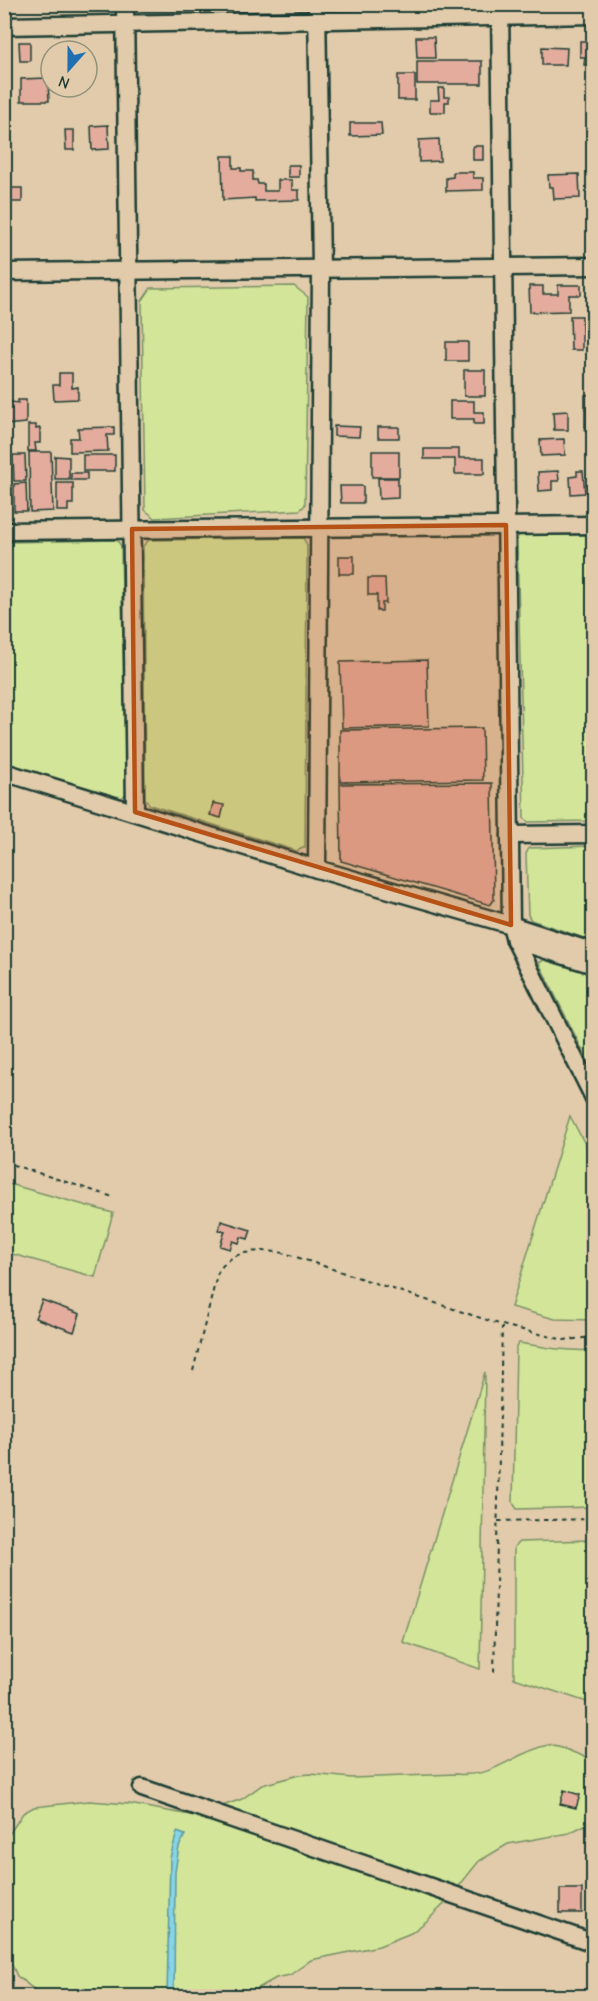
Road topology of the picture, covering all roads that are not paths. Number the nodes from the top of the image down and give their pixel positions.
1 (125, 4) edge
2 (500, 10) edge
3 (317, 12) edge
4 (594, 15) edge
5 (125, 24) junction
6 (4, 26) edge
7 (594, 266) edge
8 (502, 267) junction
9 (321, 269) junction
10 (129, 270) junction
11 (4, 272) edge
12 (506, 525) junction
13 (594, 525) edge
14 (319, 528) junction
15 (132, 530) junction
16 (4, 531) edge
17 (4, 771) edge
18 (135, 812) junction
19 (594, 834) edge
20 (510, 835) junction
21 (316, 869) junction
22 (513, 932) junction
23 (594, 952) edge
24 (594, 965) edge
25 (594, 1098) edge
26 (142, 1788) dead end
27 (594, 1943) edge

1 - 5 street
2 - 3 street
2 - 4 street
2 - 8 street
3 - 5 street
3 - 9 street
5 - 6 street
5 - 10 street
7 - 8 street
8 - 9 street
8 - 12 street
9 - 10 street
9 - 14 street
10 - 11 street
10 - 15 street
12 - 13 street
12 - 14 street
12 - 20 street
14 - 15 street
14 - 21 street
15 - 16 street
15 - 18 street
17 - 18 street
18 - 21 street
19 - 20 street
20 - 22 street
21 - 22 street
22 - 23 street
22 - 24 street
22 - 25 street
26 - 27 street

